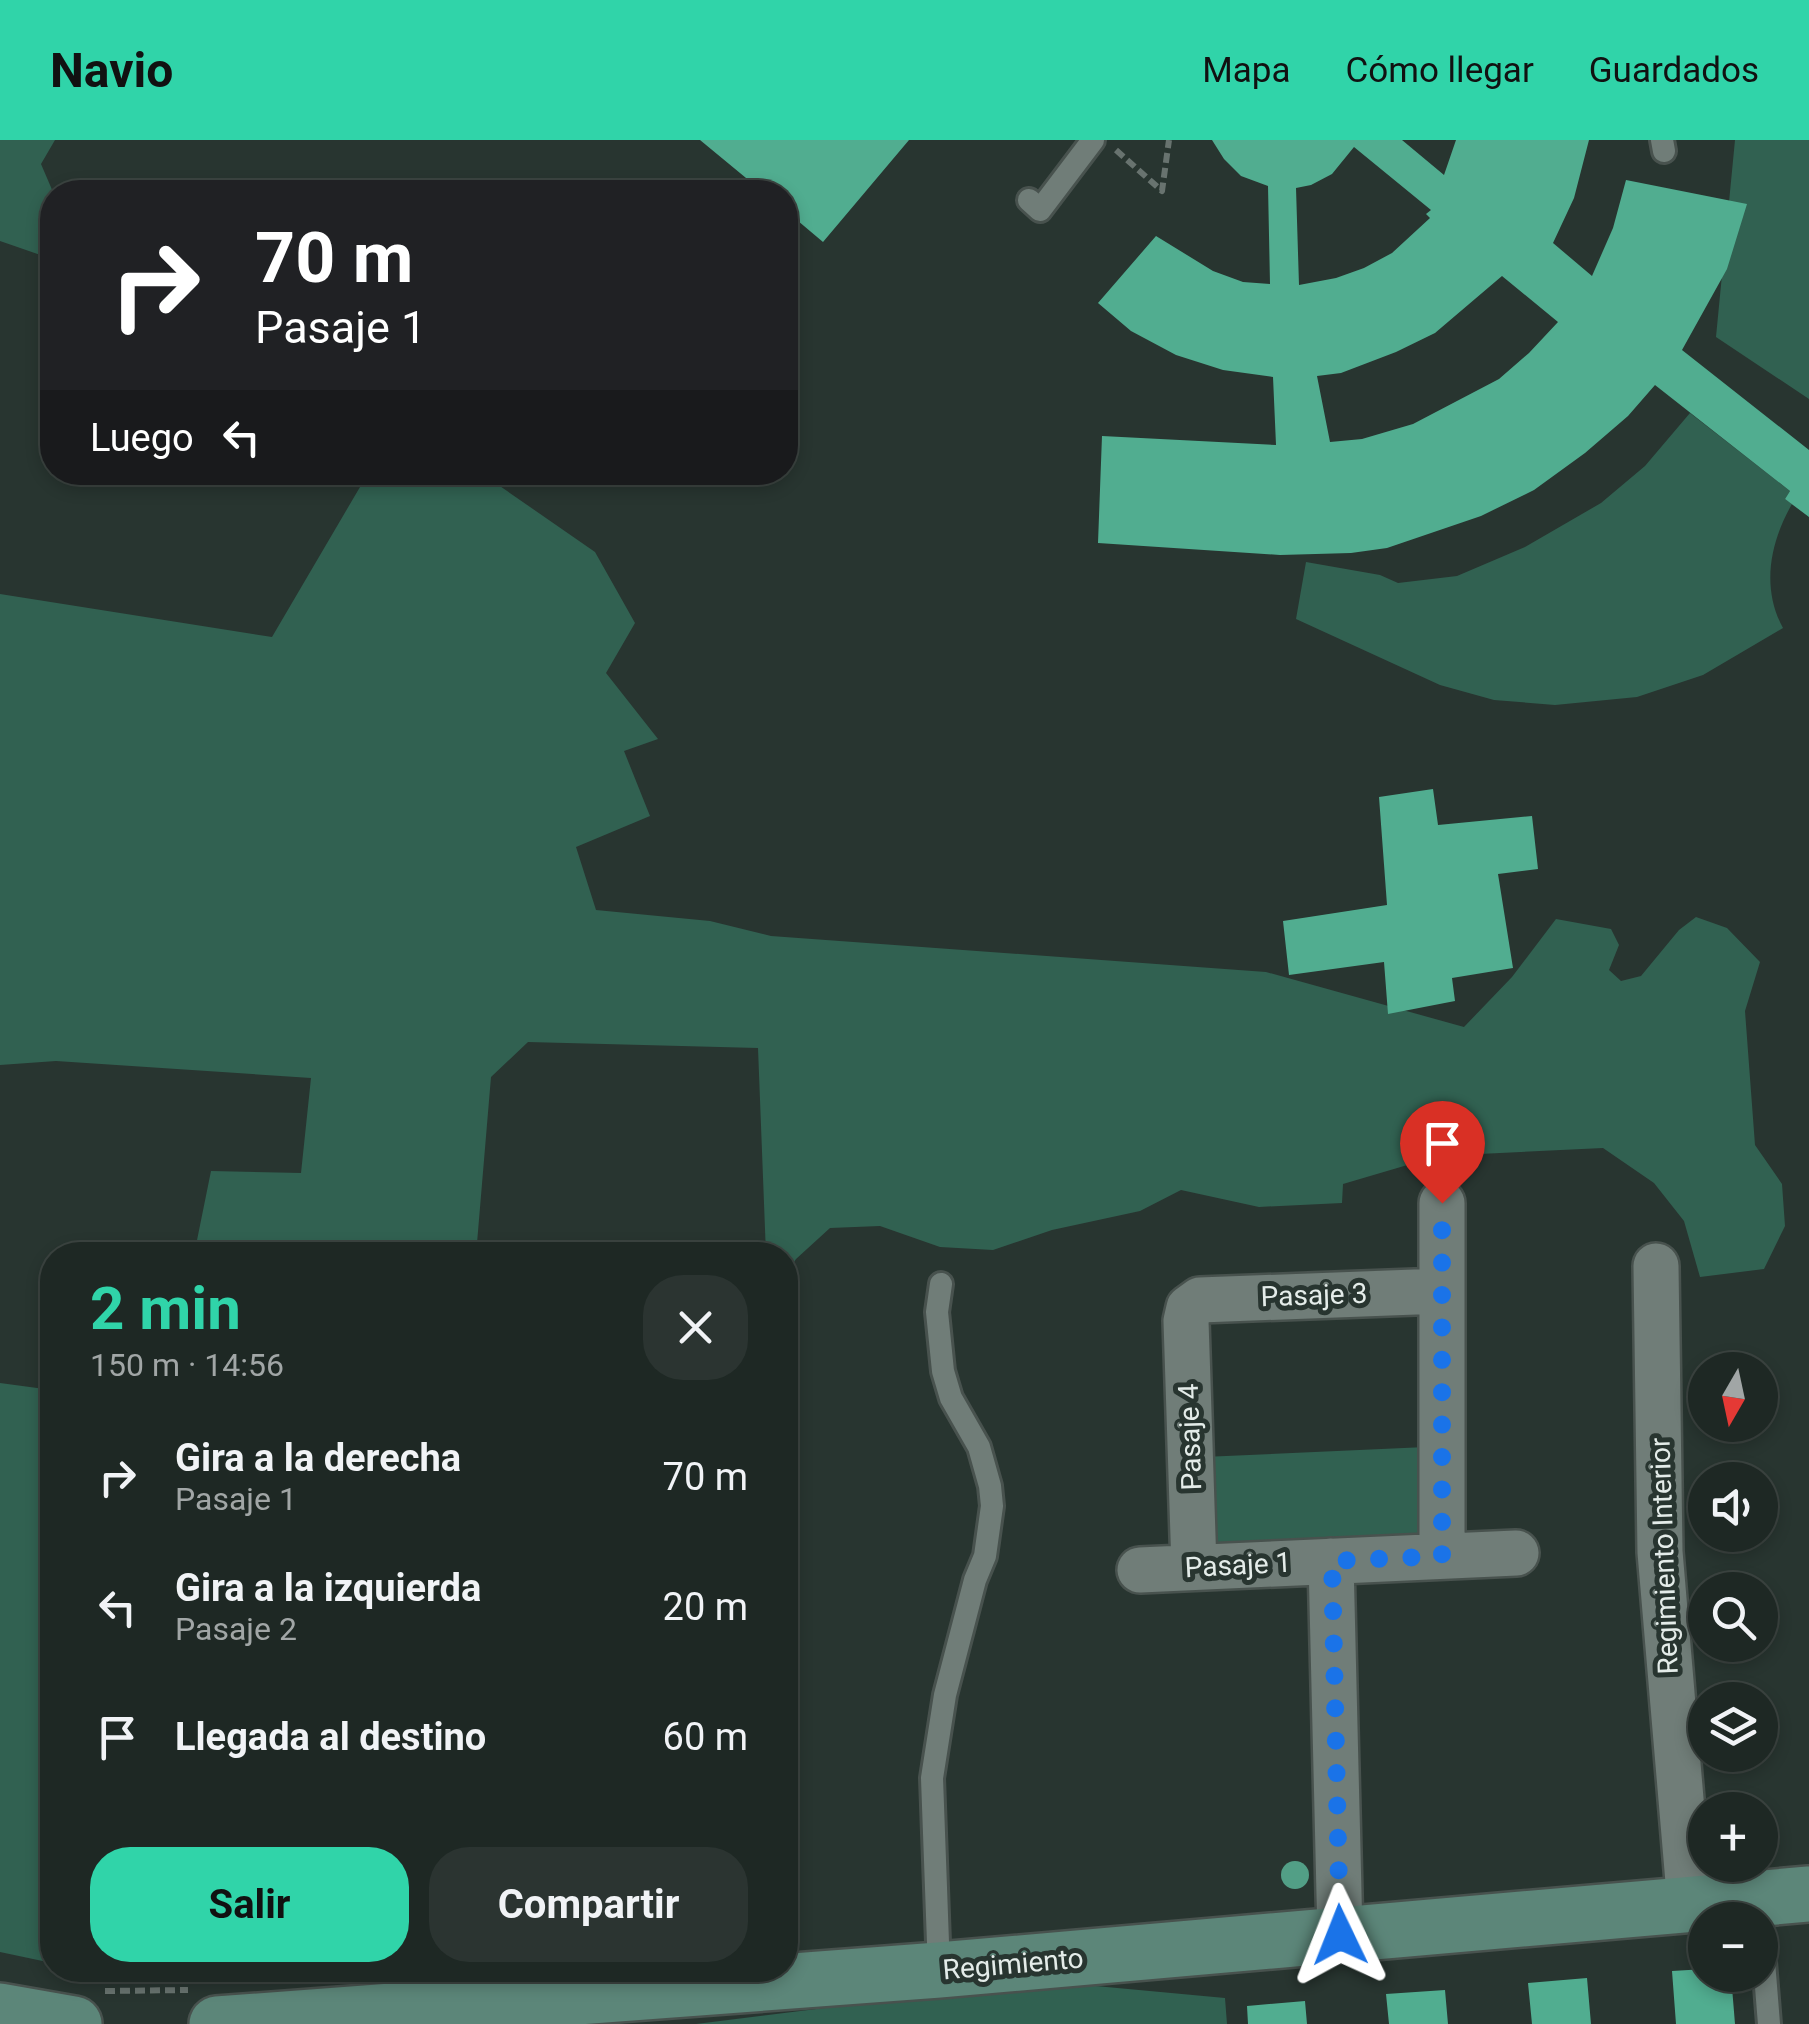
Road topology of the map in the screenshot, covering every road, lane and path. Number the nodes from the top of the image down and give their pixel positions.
1 (1094, 140) edge
2 (1104, 140) edge
3 (1169, 140) edge
4 (1030, 200) dead end
5 (1442, 1203) dead end
6 (1656, 1266) dead end
7 (941, 1284) dead end
8 (1442, 1291) junction
9 (1188, 1308) joint
10 (1516, 1552) dead end
11 (1442, 1556) junction
12 (1332, 1561) junction
13 (1194, 1568) junction
14 (1140, 1570) dead end
15 (1784, 1896) edge
16 (1690, 1902) edge
17 (1721, 1902) edge
18 (1688, 1905) edge
19 (1340, 1935) junction
20 (939, 1970) junction
21 (798, 1976) edge
22 (634, 1982) edge
23 (430, 1990) edge
24 (0, 2011) edge
25 (74, 2024) edge
26 (217, 2024) edge
27 (1769, 2024) edge

1 - 4 lane
2 - 3 path
5 - 8 street
6 - 16 street, Regimiento Interior
7 - 20 lane
8 - 9 street, Pasaje 3
8 - 11 street
9 - 13 street, Pasaje 4
10 - 11 street, Pasaje 1
11 - 12 street, Pasaje 1
12 - 13 street, Pasaje 1
12 - 19 street
13 - 14 street, Pasaje 1
15 - 17 main road, Regimiento
15 - 27 lane
18 - 19 main road, Regimiento
19 - 20 main road, Regimiento
20 - 21 main road, Regimiento
22 - 23 main road, Regimiento
23 - 26 main road, Regimiento
24 - 25 main road

